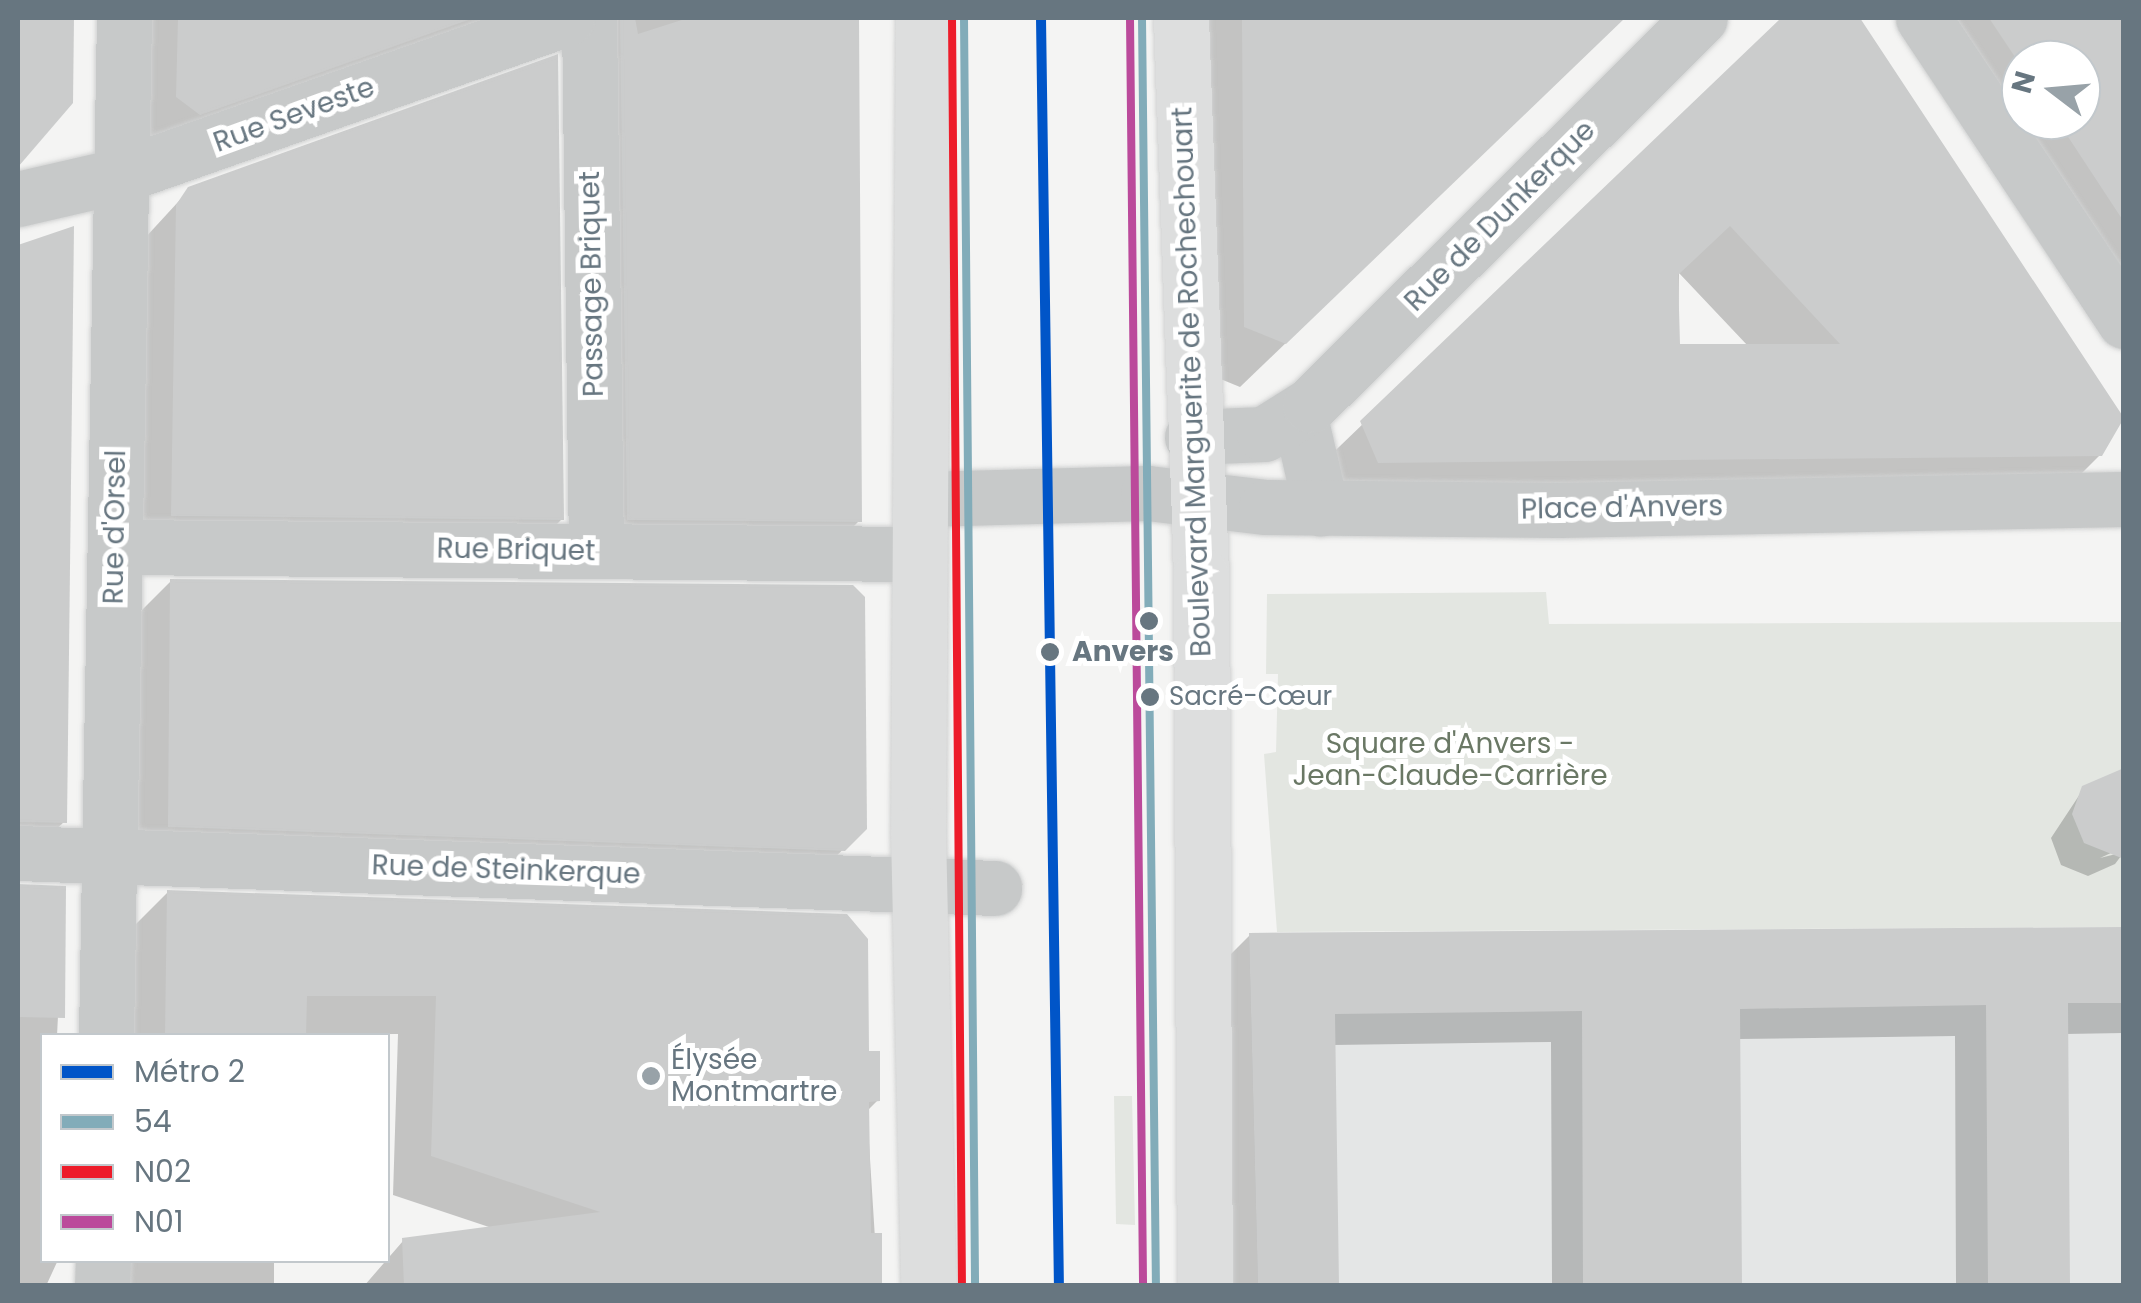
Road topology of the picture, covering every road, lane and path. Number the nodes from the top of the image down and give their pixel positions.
1 (124, 18) edge
2 (567, 18) edge
3 (588, 18) edge
4 (923, 18) edge
5 (1181, 18) edge
6 (1700, 18) edge
7 (1922, 18) edge
8 (122, 175) junction
9 (18, 199) edge
10 (2124, 321) edge
11 (1300, 413) junction
12 (1192, 438) junction
13 (2124, 498) edge
14 (923, 499) junction
15 (1198, 504) junction
16 (1321, 508) junction
17 (115, 546) junction
18 (596, 550) junction
19 (918, 554) junction
20 (18, 854) edge
21 (111, 854) junction
22 (918, 885) junction
23 (994, 888) dead end
24 (106, 1033) edge
25 (928, 1286) edge
26 (1205, 1286) edge

1 - 8 street, Rue d'Orsel
2 - 8 street, Rue Seveste
3 - 18 street, Passage Briquet
4 - 14 main road
5 - 12 main road, Boulevard Marguerite de Rochechouart
6 - 11 street, Rue de Dunkerque
7 - 10 street
8 - 9 street, Rue Seveste
8 - 17 street, Rue d'Orsel
11 - 12 street, Rue de Dunkerque
11 - 16 street
12 - 15 main road, Boulevard Marguerite de Rochechouart
13 - 16 street, Place d'Anvers
14 - 15 street, Place d'Anvers
14 - 19 main road
15 - 16 street, Place d'Anvers
15 - 26 main road, Boulevard Marguerite de Rochechouart
17 - 18 street, Rue Briquet
17 - 21 street, Rue d'Orsel
18 - 19 street, Rue Briquet
19 - 22 main road
20 - 21 street, Rue de Steinkerque
21 - 22 street, Rue de Steinkerque
21 - 24 street, Rue d'Orsel
22 - 23 street, Rue de Steinkerque
22 - 25 main road

